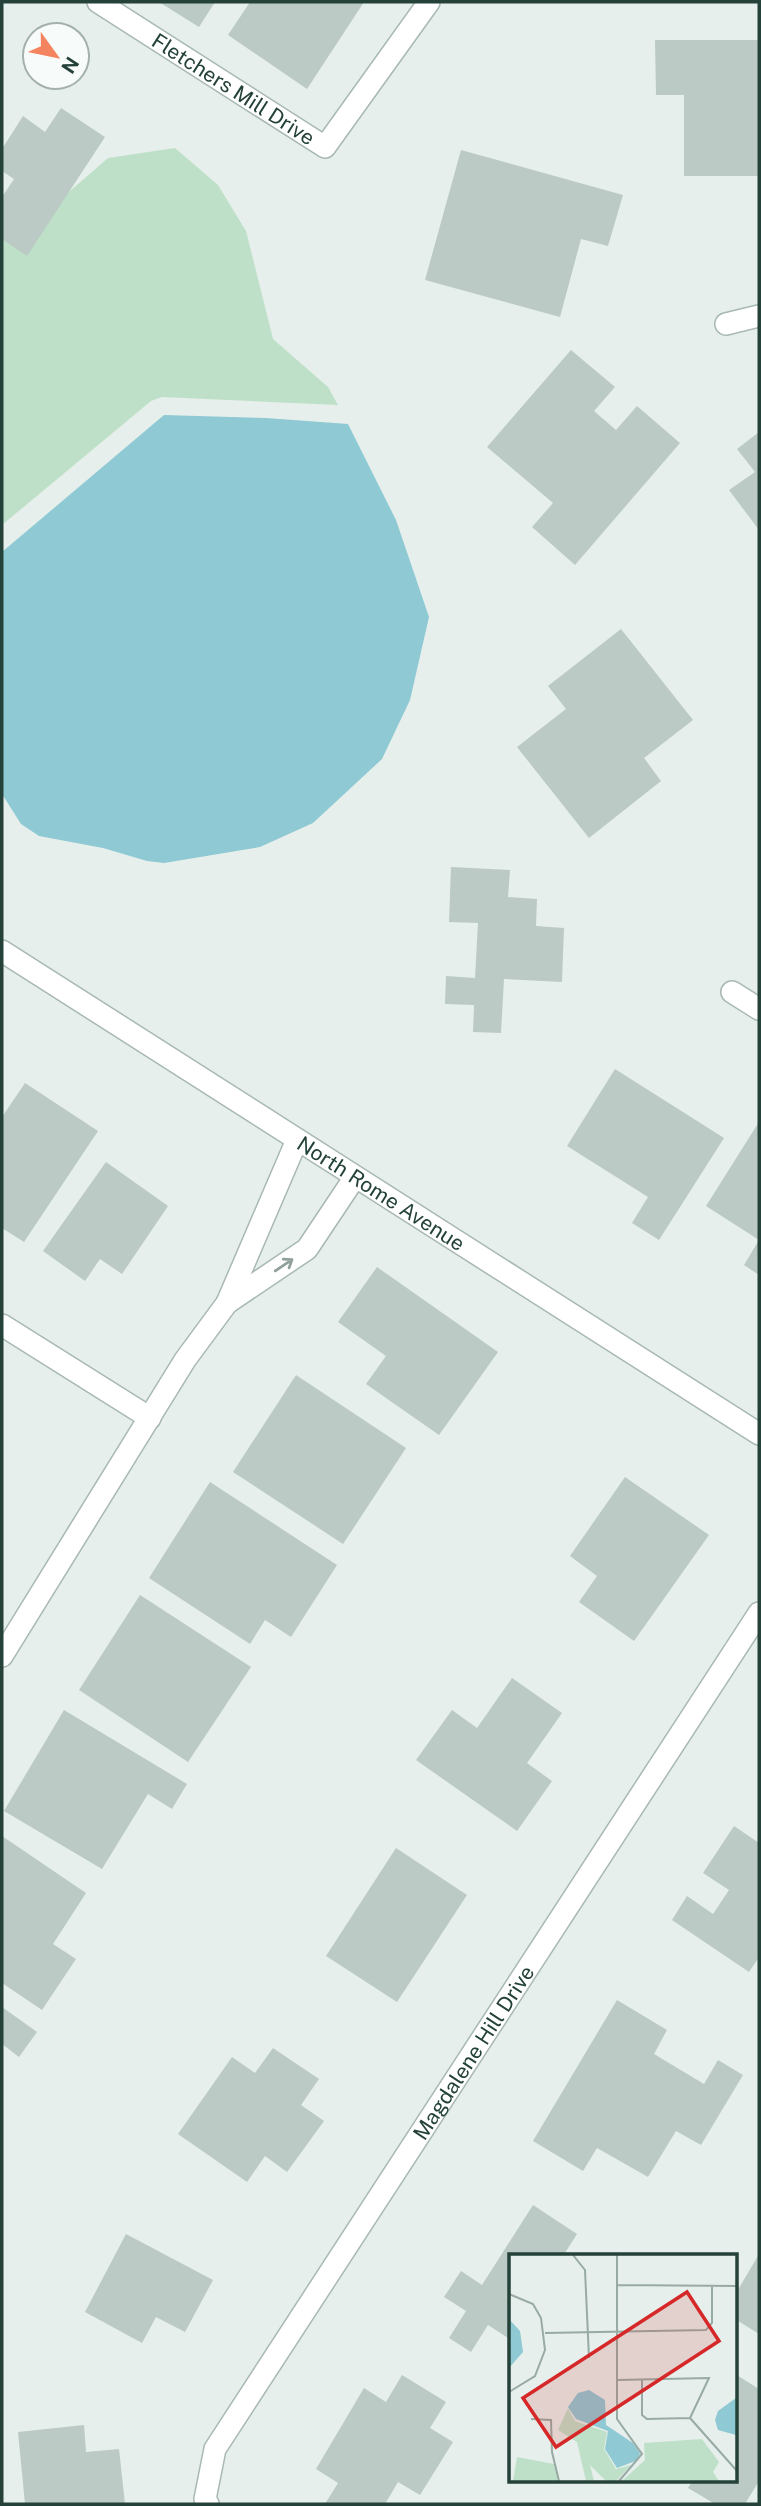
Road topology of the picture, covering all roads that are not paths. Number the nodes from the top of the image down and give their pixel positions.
1 (98, 2) edge
2 (429, 2) edge
3 (759, 316) edge
4 (726, 324) dead end
5 (2, 951) edge
6 (732, 992) dead end
7 (759, 1009) edge
8 (297, 1140) junction
9 (355, 1177) junction
10 (227, 1303) junction
11 (2, 1325) edge
12 (150, 1418) junction
13 (759, 1434) edge
14 (759, 1613) edge
15 (2, 1656) edge
16 (206, 2502) edge

1 - 2 street, Fletchers Mill Drive
3 - 4 street
5 - 8 street, North Rome Avenue
6 - 7 street
8 - 9 street, North Rome Avenue
8 - 10 street
10 -> 9 street
9 - 13 street, North Rome Avenue
10 - 12 street
11 - 12 street
12 - 15 street
14 - 16 street, Magdalene Hill Drive

